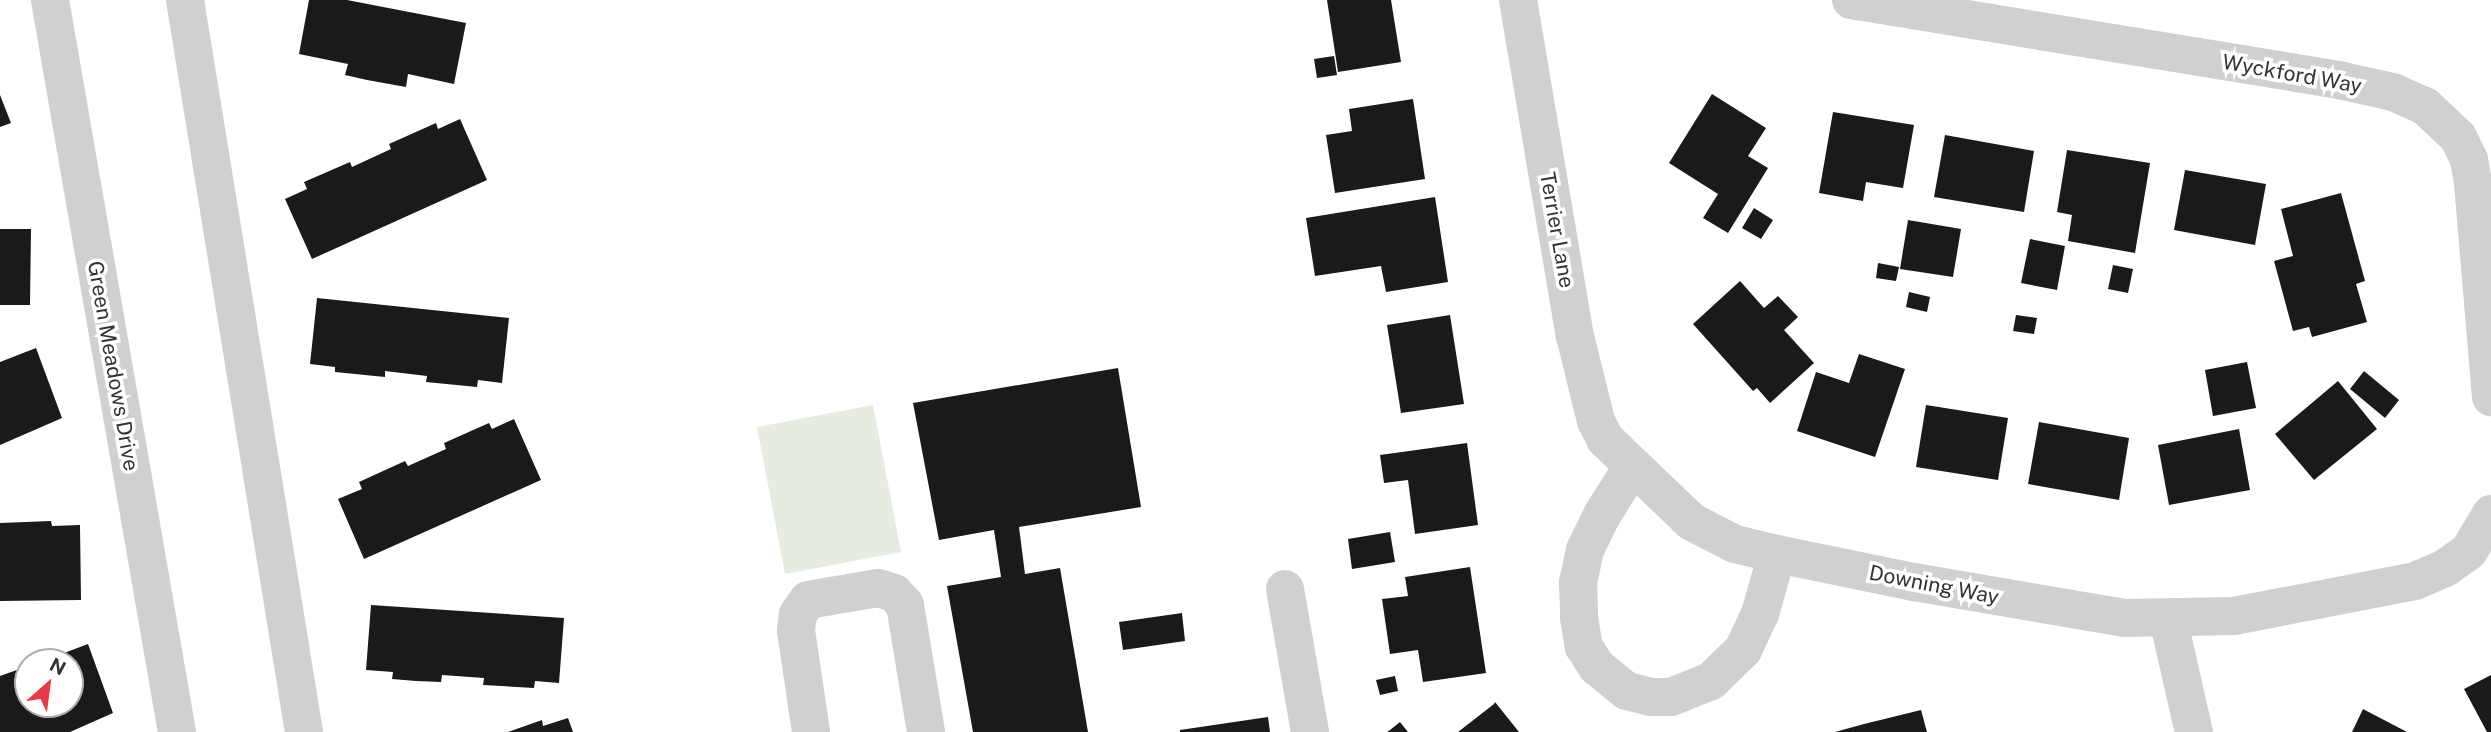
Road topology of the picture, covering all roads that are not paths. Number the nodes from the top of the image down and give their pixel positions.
1 (50, 0) edge
2 (185, 0) edge
3 (1518, 0) edge
4 (1851, 0) edge
5 (2491, 397) edge
6 (1625, 459) junction
7 (2491, 514) edge
8 (1777, 554) junction
9 (1285, 589) dead end
10 (2168, 618) junction
11 (177, 732) edge
12 (304, 732) edge
13 (811, 732) edge
14 (926, 732) edge
15 (1310, 732) edge
16 (2194, 732) edge

1 - 11 street, Green Meadows Drive
2 - 12 street
3 - 6 street, Terrier Lane
4 - 5 street, Wyckford Way
6 - 8 street, Downing Way
6 - 8 street
7 - 10 street
8 - 10 street, Downing Way
9 - 15 street
10 - 16 street
13 - 14 street

